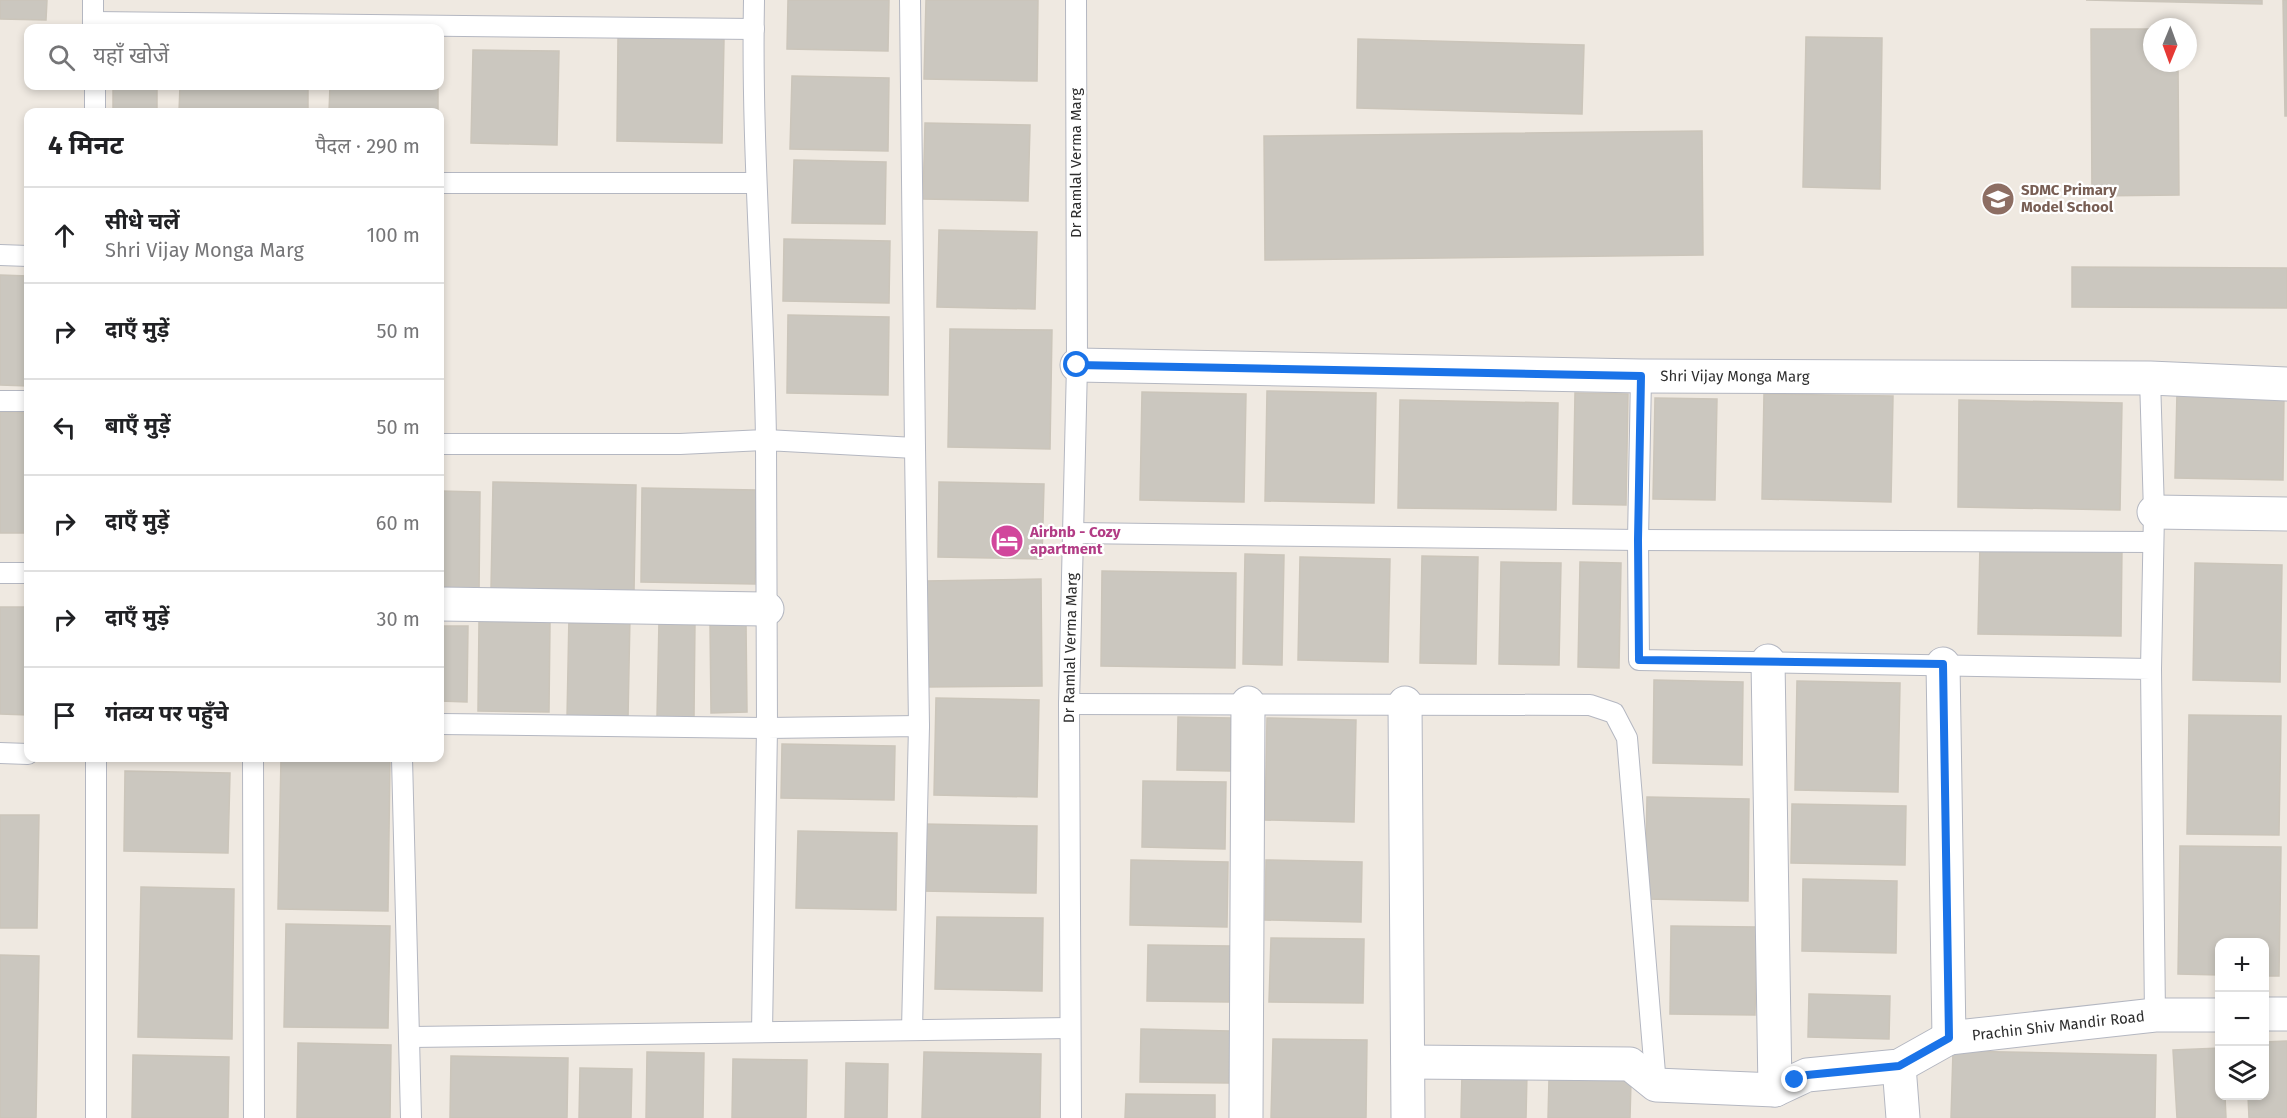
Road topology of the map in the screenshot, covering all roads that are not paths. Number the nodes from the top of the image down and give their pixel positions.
1 (93, 0) edge
2 (754, 0) edge
3 (910, 0) edge
4 (1076, 0) edge
5 (93, 24) edge
6 (444, 27) edge
7 (754, 29) junction
8 (95, 90) edge
9 (95, 108) edge
10 (444, 183) edge
11 (755, 183) junction
12 (0, 255) edge
13 (24, 256) edge
14 (1077, 365) junction
15 (1641, 376) junction
16 (2150, 378) junction
17 (2287, 384) edge
18 (0, 401) edge
19 (24, 401) edge
20 (766, 440) junction
21 (444, 444) edge
22 (915, 448) junction
23 (2287, 514) edge
24 (2154, 527) junction
25 (1073, 533) junction
26 (1638, 540) junction
27 (0, 573) edge
28 (24, 573) edge
29 (444, 604) edge
30 (767, 609) junction
31 (1768, 661) junction
32 (1943, 664) junction
33 (2151, 669) junction
34 (1248, 703) junction
35 (1069, 704) junction
36 (1405, 704) junction
37 (444, 724) edge
38 (919, 726) junction
39 (767, 728) junction
40 (0, 753) edge
41 (24, 754) edge
42 (96, 762) edge
43 (253, 762) edge
44 (402, 762) edge
45 (2269, 1014) edge
46 (2287, 1014) edge
47 (2155, 1015) junction
48 (2215, 1015) edge
49 (1070, 1028) junction
50 (912, 1030) junction
51 (762, 1032) junction
52 (411, 1037) junction
53 (1949, 1038) junction
54 (1408, 1062) junction
55 (1899, 1066) junction
56 (1656, 1085) junction
57 (1775, 1090) junction
58 (96, 1118) edge
59 (254, 1118) edge
60 (411, 1118) edge
61 (1071, 1118) edge
62 (1246, 1118) edge
63 (1408, 1118) edge
64 (1902, 1118) edge

1 - 5 lane
2 - 7 lane
3 - 22 lane
4 - 14 lane, Dr Ramlal Verma Marg
6 - 7 lane
7 - 11 lane
8 - 9 lane
10 - 11 lane
11 - 20 lane
12 - 13 lane
14 - 15 street, Shri Vijay Monga Marg
14 - 25 lane, Dr Ramlal Verma Marg
15 - 16 street, Shri Vijay Monga Marg
15 - 26 lane
16 - 17 street, Shri Vijay Monga Marg
16 - 24 lane
18 - 19 lane
20 - 21 lane
20 - 22 lane
20 - 30 lane
22 - 38 lane
23 - 24 street
24 - 26 lane
24 - 33 lane
25 - 26 lane
25 - 35 lane, Dr Ramlal Verma Marg
26 - 31 lane
27 - 28 lane
29 - 30 street
30 - 39 lane
31 - 32 lane
31 - 57 street
32 - 33 lane
32 - 53 street
33 - 47 lane
34 - 35 lane
34 - 36 lane
34 - 62 street
35 - 49 lane, Dr Ramlal Verma Marg
36 - 54 street
36 - 56 lane
37 - 39 lane
38 - 39 lane
38 - 50 lane
39 - 51 lane
40 - 41 lane
42 - 58 lane
43 - 59 lane
44 - 52 lane
45 - 46 street
47 - 48 street, Prachin Shiv Mandir Road
47 - 53 street, Prachin Shiv Mandir Road
49 - 50 lane
49 - 61 lane, Dr Ramlal Verma Marg
50 - 51 lane
51 - 52 lane
52 - 60 lane
53 - 55 street
54 - 56 street
54 - 63 street
55 - 57 street
55 - 64 street
56 - 57 street

